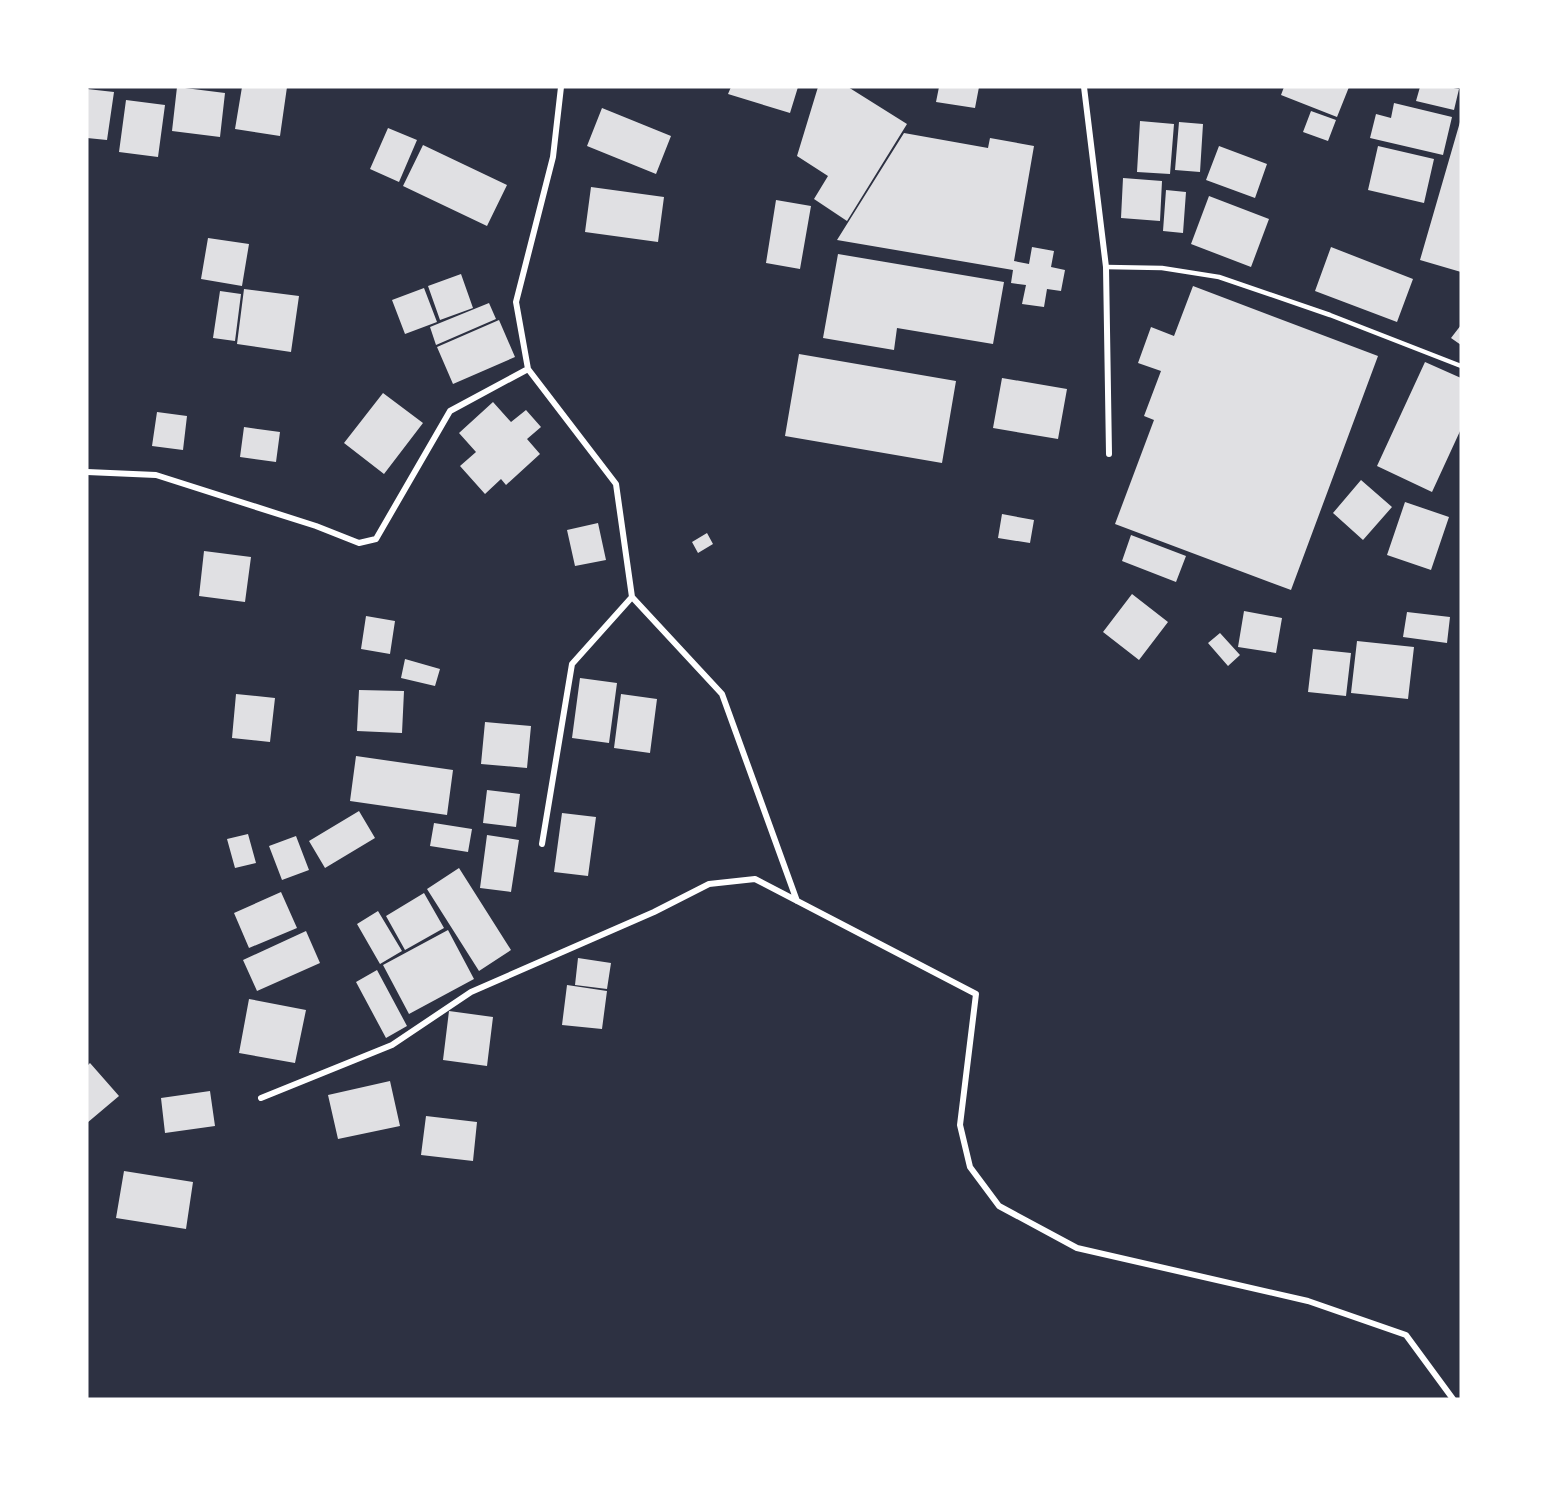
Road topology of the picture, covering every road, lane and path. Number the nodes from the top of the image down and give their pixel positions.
1 (561, 87) edge
2 (1084, 87) edge
3 (1106, 267) junction
4 (1461, 366) edge
5 (528, 369) junction
6 (1108, 454) dead end
7 (87, 472) edge
8 (632, 597) junction
9 (542, 844) dead end
10 (797, 901) junction
11 (261, 1098) dead end
12 (1453, 1399) edge

1 - 5 street
2 - 3 street
3 - 4 lane
3 - 6 street
5 - 7 street
5 - 8 street
8 - 9 street
8 - 10 street
10 - 11 street
10 - 12 street

